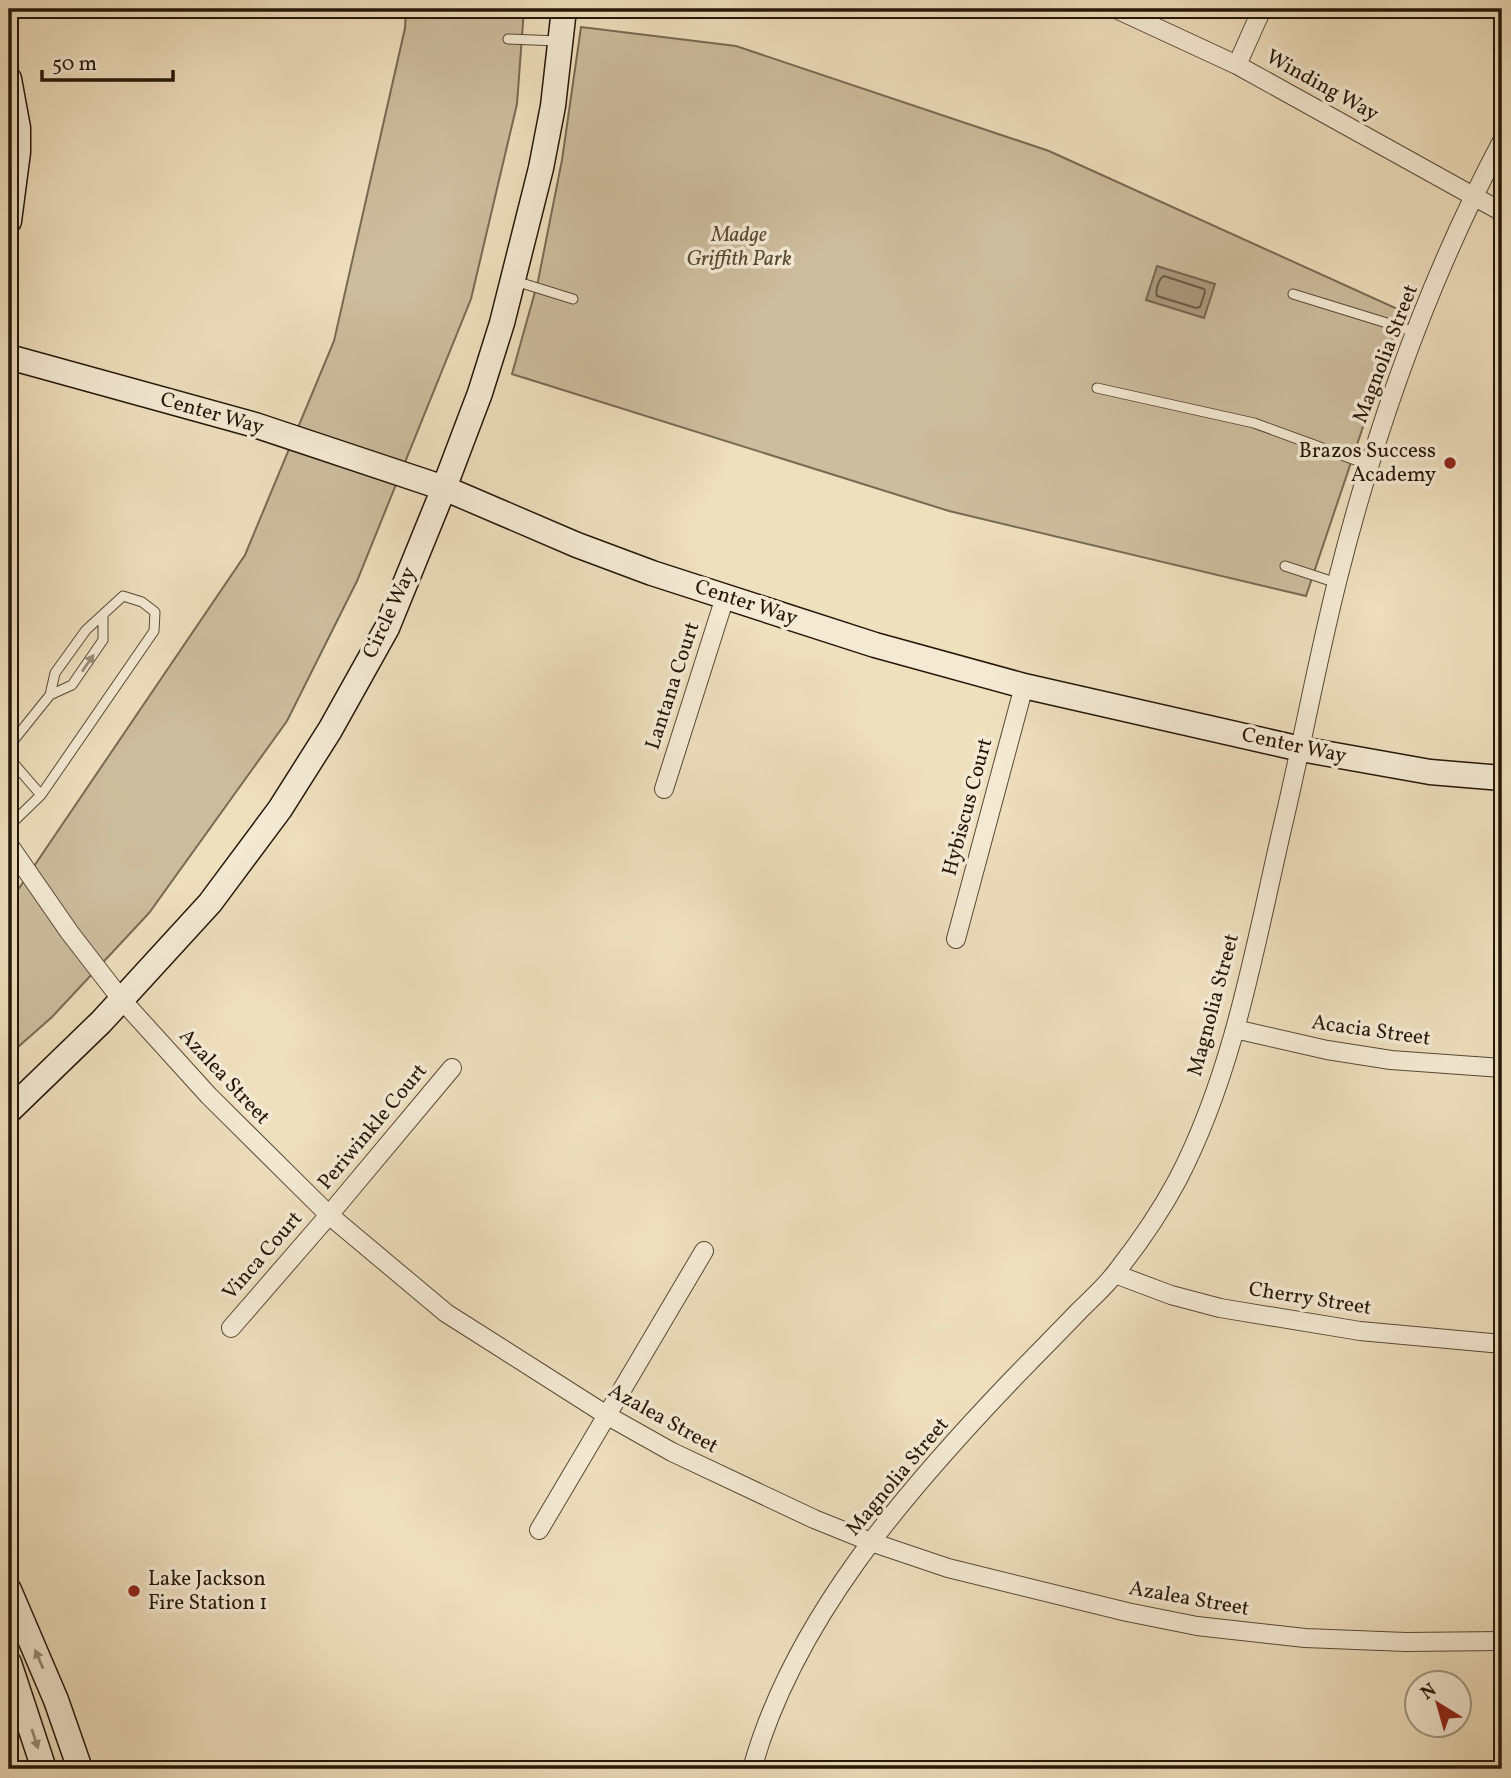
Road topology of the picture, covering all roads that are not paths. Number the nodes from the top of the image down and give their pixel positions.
1 (564, 9) edge
2 (1116, 9) edge
3 (1262, 9) edge
4 (508, 39) dead end
5 (561, 41) junction
6 (1237, 65) junction
7 (9, 79) edge
8 (13, 131) edge
9 (1502, 141) edge
10 (1473, 195) junction
11 (1502, 212) edge
12 (9, 221) edge
13 (513, 281) junction
14 (1293, 295) dead end
15 (573, 299) dead end
16 (1416, 332) junction
17 (9, 357) edge
18 (1097, 388) dead end
19 (1369, 465) junction
20 (444, 488) junction
21 (1285, 566) dead end
22 (1337, 583) junction
23 (725, 597) junction
24 (103, 616) junction
25 (1024, 687) junction
26 (50, 695) junction
27 (9, 746) edge
28 (1301, 749) junction
29 (9, 758) edge
30 (1502, 778) edge
31 (664, 789) dead end
32 (41, 795) junction
33 (9, 826) edge
34 (9, 845) edge
35 (956, 939) dead end
36 (121, 999) junction
37 (1235, 1030) junction
38 (452, 1068) dead end
39 (1502, 1068) edge
40 (9, 1111) edge
41 (329, 1215) junction
42 (704, 1251) dead end
43 (1115, 1275) junction
44 (231, 1328) dead end
45 (1502, 1344) edge
46 (608, 1416) junction
47 (539, 1530) dead end
48 (871, 1542) junction
49 (10, 1599) edge
50 (1502, 1641) edge
51 (9, 1663) edge
52 (56, 1700) junction
53 (21, 1712) junction
54 (79, 1765) edge
55 (44, 1769) edge
56 (54, 1769) edge
57 (752, 1769) edge

1 - 5 street, Circle Way
2 - 6 street, Winding Way
3 - 6 street
4 - 5 lane
5 - 13 street, Circle Way
6 - 10 street, Winding Way
7 - 8 street
8 - 12 street
9 - 10 street, Magnolia Street
10 - 11 street, Winding Way
10 - 16 street, Magnolia Street
13 - 15 lane
13 - 20 street, Circle Way
14 - 16 lane
16 - 19 street, Magnolia Street
17 - 20 street, Center Way
18 - 19 lane
19 - 22 street, Magnolia Street
20 - 23 street, Center Way
20 - 36 street, Circle Way
21 - 22 lane
22 - 28 street, Magnolia Street
23 - 25 street, Center Way
23 - 31 street, Lantana Court
24 - 26 lane
26 -> 24 lane
24 - 32 lane
25 - 28 street, Center Way
25 - 35 street, Hybiscus Court
26 - 27 lane
28 - 30 street, Center Way
28 - 37 street, Magnolia Street
29 - 32 lane
32 - 33 lane
34 - 36 street, Azalea Street
36 - 40 street, Circle Way
36 - 41 street, Azalea Street
37 - 39 street, Acacia Street
37 - 43 street, Magnolia Street
38 - 41 street, Periwinkle Court
41 - 44 street, Vinca Court
41 - 46 street, Azalea Street
42 - 46 street
43 - 45 street, Cherry Street
43 - 48 street, Magnolia Street
46 - 47 street
46 - 48 street, Azalea Street
48 - 50 street, Azalea Street
48 - 57 street, Magnolia Street
52 -> 49 street
51 - 53 street
52 - 53 street
52 - 54 street
53 -> 55 street
54 - 56 street

